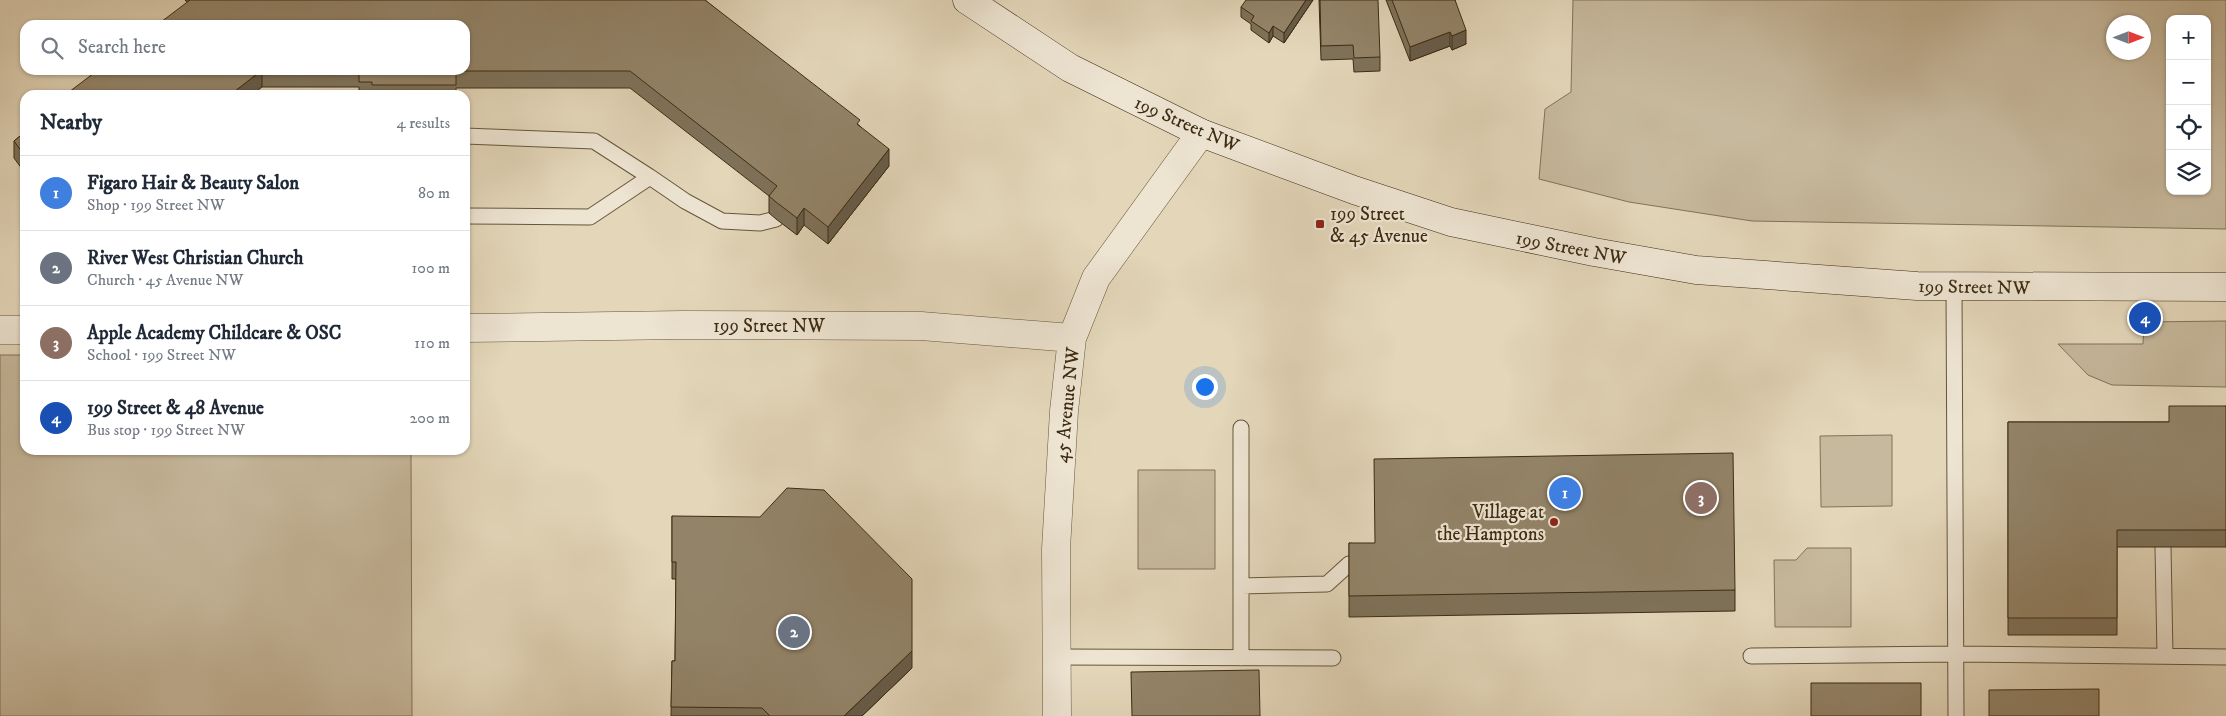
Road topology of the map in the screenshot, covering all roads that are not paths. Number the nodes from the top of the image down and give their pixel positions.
1 (967, 0) edge
2 (1201, 133) junction
3 (470, 136) edge
4 (650, 177) junction
5 (470, 216) edge
6 (776, 219) edge
7 (1954, 287) junction
8 (2226, 287) edge
9 (470, 328) edge
10 (0, 330) edge
11 (20, 330) edge
12 (1072, 338) junction
13 (1241, 428) dead end
14 (2163, 547) edge
15 (1349, 564) edge
16 (1241, 586) junction
17 (1956, 654) junction
18 (1751, 656) dead end
19 (2165, 656) junction
20 (1056, 657) junction
21 (2226, 657) edge
22 (1241, 658) junction
23 (1333, 658) dead end
24 (1057, 716) edge
25 (1956, 716) edge

1 - 2 main road, 199 Street NW
2 - 7 main road, 199 Street NW
2 - 12 main road, 45 Avenue NW
3 - 4 lane
4 - 5 lane
4 - 6 lane
7 - 8 main road, 199 Street NW
7 - 17 lane
9 - 12 main road, 199 Street NW
10 - 11 main road
12 - 20 main road, 45 Avenue NW
13 - 16 lane
14 - 19 lane
15 - 16 lane
16 - 22 lane
17 - 18 lane
17 - 19 lane
17 - 25 lane
19 - 21 lane
20 - 22 lane
20 - 24 main road, 45 Avenue NW
22 - 23 lane

